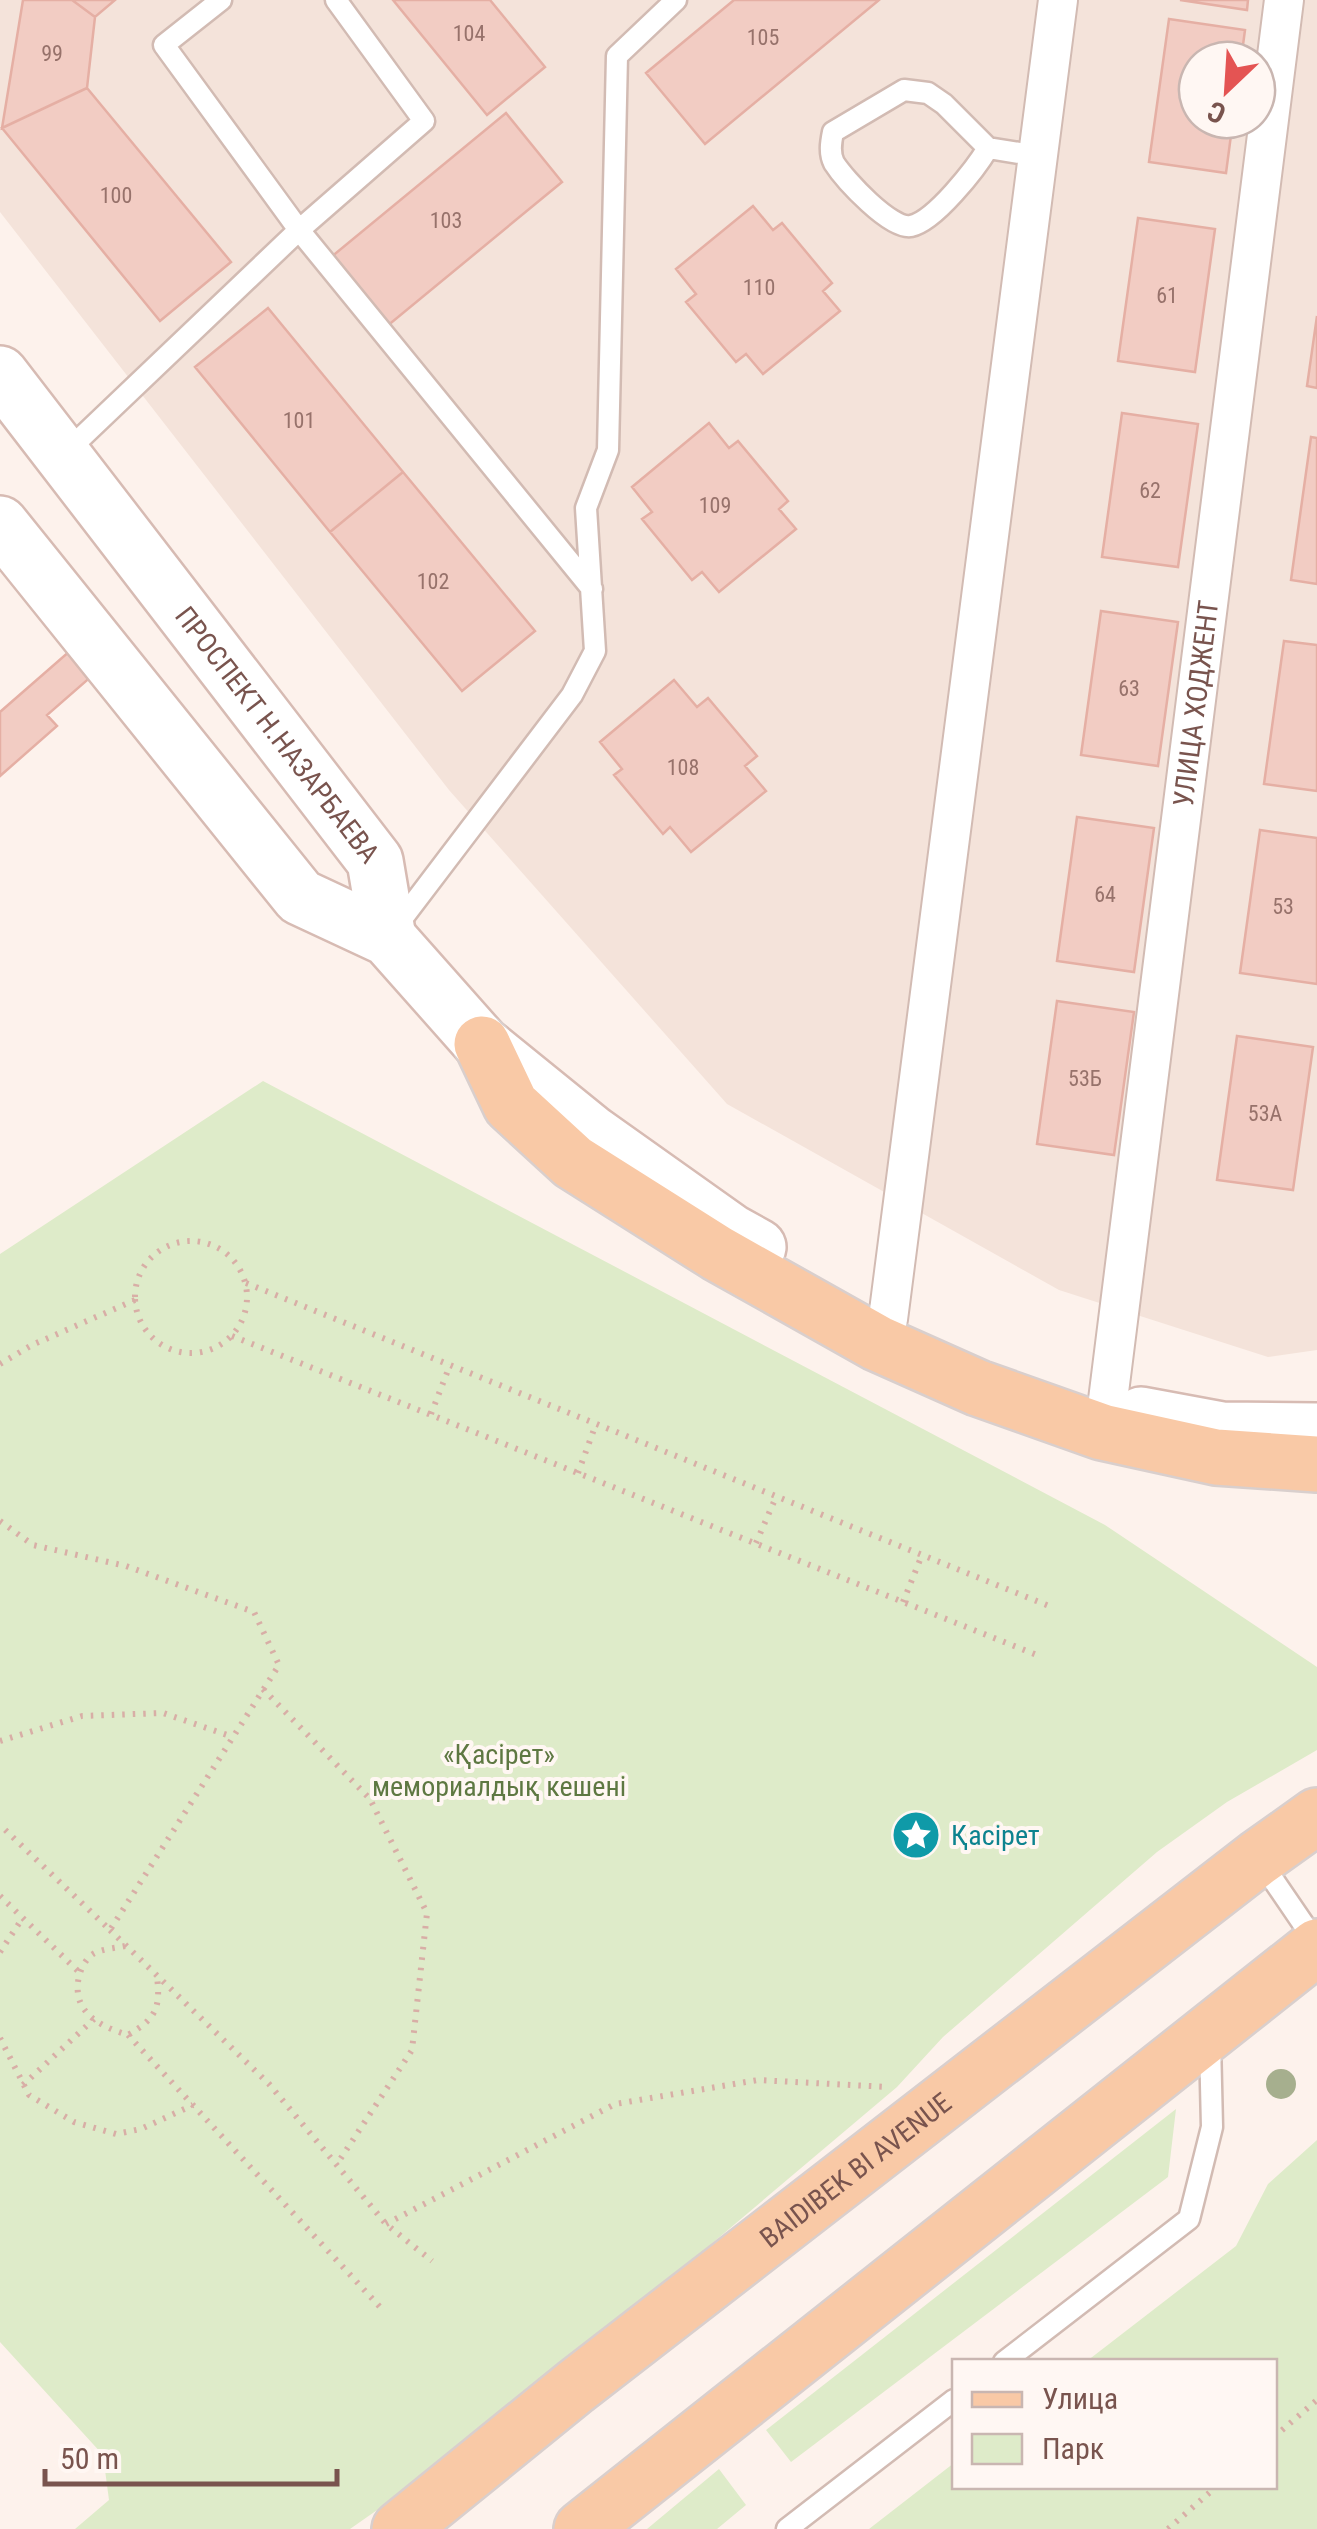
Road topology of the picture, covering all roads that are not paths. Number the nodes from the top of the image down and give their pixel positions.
1 (221, 0) edge
2 (336, 0) edge
3 (676, 0) edge
4 (1058, 0) edge
5 (1284, 0) edge
6 (988, 148) junction
7 (1038, 156) junction
8 (299, 230) junction
9 (0, 374) edge
10 (63, 456) junction
11 (0, 524) edge
12 (592, 589) junction
13 (388, 938) junction
14 (482, 1044) junction
15 (888, 1319) junction
16 (1107, 1408) junction
17 (1317, 1430) edge
18 (1317, 1464) edge
19 (1317, 1816) edge
20 (1258, 1858) junction
21 (1317, 1946) edge
22 (1210, 2032) junction
23 (1008, 2359) edge
24 (952, 2402) edge
25 (400, 2529) edge
26 (582, 2529) edge
27 (787, 2529) edge

1 - 8 lane
2 - 8 lane
3 - 12 lane
4 - 7 street
5 - 16 street, УЛИЦА ХОДЖЕНТ
6 - 6 lane
6 - 7 lane
7 - 15 street
8 - 10 lane
8 - 12 lane
9 - 10 main road, ПРОСПЕКТ Н.НАЗАРБАЕВА
10 - 13 main road, ПРОСПЕКТ Н.НАЗАРБАЕВА
11 - 13 main road
12 - 13 lane
13 - 14 main road
14 - 15 main road
14 - 18 main road
15 - 16 main road
16 - 17 main road
19 - 20 main road, BAIDIBEK BI AVENUE
20 - 21 lane
20 - 25 main road, BAIDIBEK BI AVENUE
21 - 22 main road
22 - 23 lane
22 - 26 main road
24 - 27 lane

